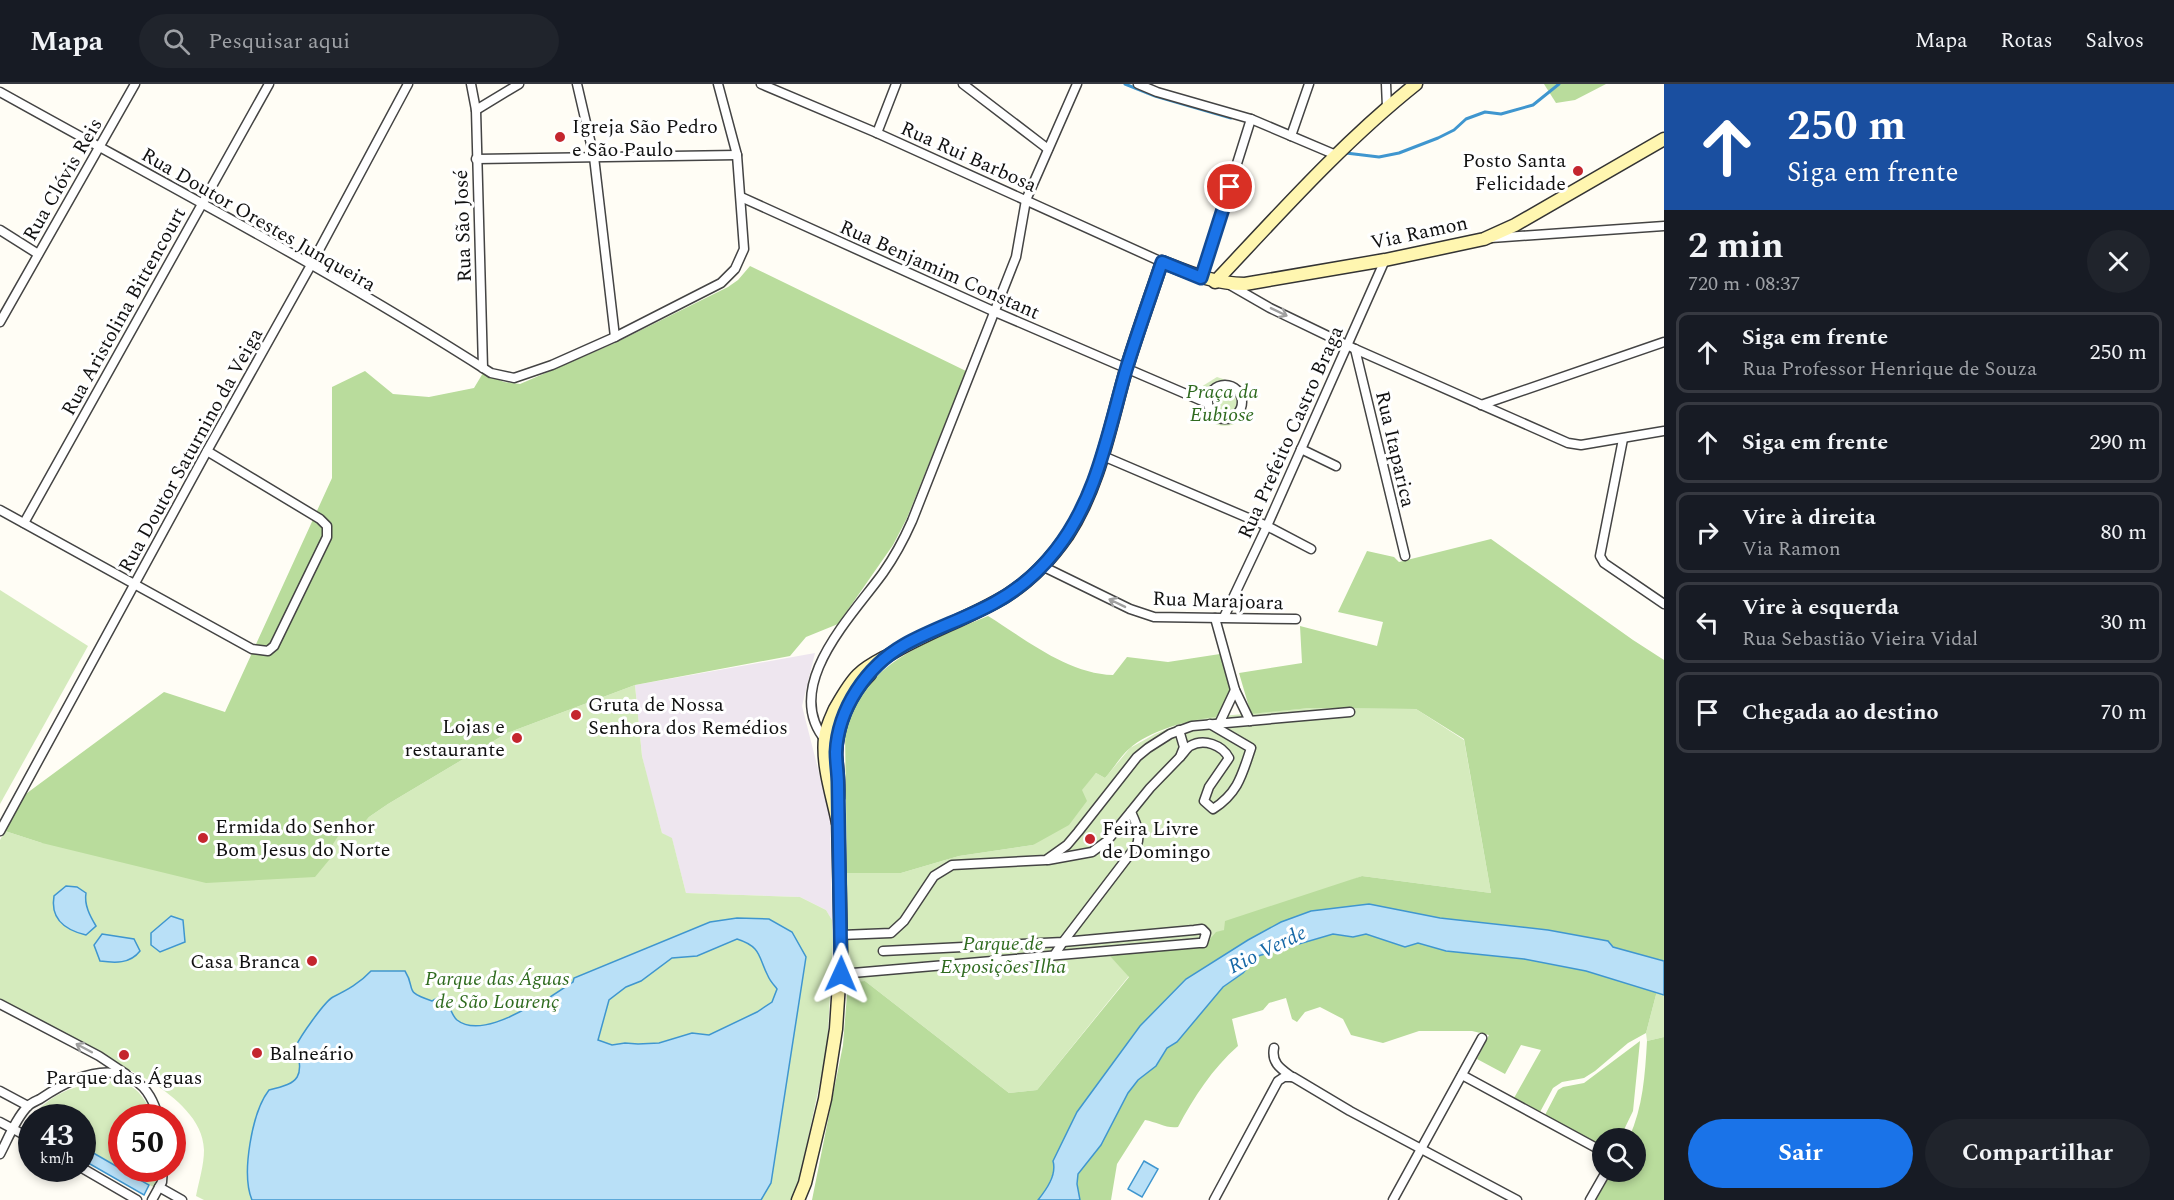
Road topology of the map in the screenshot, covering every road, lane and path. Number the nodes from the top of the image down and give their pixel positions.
1 (135, 84) edge
2 (269, 84) edge
3 (408, 84) edge
4 (471, 84) edge
5 (519, 84) edge
6 (577, 84) edge
7 (718, 84) edge
8 (761, 84) edge
9 (896, 84) edge
10 (963, 84) edge
11 (1077, 84) edge
12 (1138, 84) edge
13 (1309, 84) edge
14 (1386, 84) edge
15 (1416, 84) edge
16 (0, 92) edge
17 (1387, 107) junction
18 (476, 110) junction
19 (1251, 119) junction
20 (877, 133) junction
21 (1291, 136) junction
22 (1664, 139) edge
23 (100, 148) junction
24 (1048, 149) junction
25 (1336, 154) junction
26 (737, 155) junction
27 (594, 157) junction
28 (476, 159) junction
29 (741, 197) junction
30 (1026, 200) junction
31 (202, 203) junction
32 (1664, 226) edge
33 (0, 230) edge
34 (1484, 239) junction
35 (38, 254) junction
36 (1385, 260) junction
37 (1162, 262) junction
38 (311, 265) junction
39 (1201, 278) junction
40 (1215, 282) junction
41 (1228, 284) junction
42 (993, 311) junction
43 (0, 322) edge
44 (615, 337) junction
45 (1664, 342) edge
46 (1346, 345) junction
47 (1355, 349) junction
48 (483, 368) junction
49 (1126, 369) junction
50 (1207, 403) junction
51 (1481, 405) junction
52 (1664, 431) edge
53 (1623, 439) junction
54 (1301, 449) junction
55 (207, 451) junction
56 (1103, 456) junction
57 (1336, 466) dead end
58 (0, 510) edge
59 (24, 524) junction
60 (1267, 526) junction
61 (1311, 549) dead end
62 (1404, 556) dead end
63 (1042, 566) junction
64 (135, 584) junction
65 (1664, 604) edge
66 (1220, 618) junction
67 (1296, 619) dead end
68 (890, 654) junction
69 (1235, 690) junction
70 (1350, 712) dead end
71 (1250, 721) junction
72 (1220, 722) junction
73 (1210, 724) junction
74 (1179, 730) junction
75 (825, 739) junction
76 (836, 753) junction
77 (1180, 757) junction
78 (1131, 812) junction
79 (838, 823) junction
80 (0, 831) edge
81 (1046, 860) junction
82 (841, 935) junction
83 (1063, 942) junction
84 (882, 951) dead end
85 (1055, 954) junction
86 (841, 974) junction
87 (0, 1004) edge
88 (1482, 1038) dead end
89 (1274, 1048) dead end
90 (1462, 1075) junction
91 (1293, 1077) junction
92 (134, 1079) junction
93 (0, 1091) edge
94 (24, 1104) edge
95 (31, 1104) edge
96 (153, 1104) edge
97 (0, 1122) edge
98 (18, 1122) edge
99 (14, 1129) junction
100 (18, 1131) edge
101 (1592, 1146) edge
102 (1421, 1147) junction
103 (0, 1154) edge
104 (96, 1176) edge
105 (160, 1182) edge
106 (1600, 1182) edge
107 (159, 1187) junction
108 (1396, 1199) edge
109 (137, 1200) edge
110 (152, 1200) edge
111 (182, 1200) edge
112 (798, 1200) edge
113 (1214, 1200) edge
114 (1517, 1200) edge
115 (1590, 1200) edge

1 - 23 street, Rua Clóvis Reis
2 - 31 street, Rua Aristolina Bittencourt
3 - 38 street, Rua Doutor Saturnino da Veiga
4 - 18 street, Rua São José
5 - 18 street
6 - 27 street
7 - 26 street
8 - 20 street, Rua Rui Barbosa
9 - 20 street
10 - 24 street
11 - 24 street
12 - 19 street
13 - 21 street
14 - 17 street
15 - 17 main road
16 - 23 street, Rua Doutor Orestes Junqueira
17 - 25 main road
18 - 28 street, Rua São José
19 - 21 street
19 - 39 street
20 - 30 street, Rua Rui Barbosa
21 - 25 street
22 - 34 main road, Via Ramon
23 - 31 street, Rua Doutor Orestes Junqueira
23 - 35 street, Rua Clóvis Reis
24 - 30 street
25 - 40 main road
26 - 27 street
26 - 29 street
27 - 28 street
27 - 44 street
28 - 48 street, Rua São José
29 - 42 street, Rua Benjamim Constant
29 - 44 street
30 - 37 street, Rua Rui Barbosa
30 - 42 street
31 - 38 street, Rua Doutor Orestes Junqueira
31 - 59 street, Rua Aristolina Bittencourt
32 - 34 street
33 - 35 street
34 - 36 main road, Via Ramon
35 - 43 street, Rua Clóvis Reis
36 - 41 main road, Via Ramon
36 - 46 street, Rua Prefeito Castro Braga
37 - 39 main road, Via Ramon
37 - 49 main road
38 - 48 street, Rua Doutor Orestes Junqueira
38 - 55 street, Rua Doutor Saturnino da Veiga
39 - 40 main road, Via Ramon
40 - 41 main road, Via Ramon
41 -> 46 street
42 - 49 street, Rua Benjamim Constant
42 - 75 street
44 - 48 street, Rua Doutor Orestes Junqueira
45 - 51 street
46 - 47 street
46 - 54 street, Rua Prefeito Castro Braga
47 - 51 street
47 - 62 street, Rua Itaparica
49 - 50 street, Rua Benjamim Constant
49 - 56 main road
50 - 50 street
51 - 53 street
52 - 53 street
53 - 65 street
54 - 57 street
54 - 60 street, Rua Prefeito Castro Braga
55 - 64 street, Rua Doutor Saturnino da Veiga
55 - 64 street
56 - 60 street
56 - 63 main road
58 - 59 street
59 - 64 street
60 - 61 street
60 - 66 street, Rua Prefeito Castro Braga
66 -> 63 street, Rua Marajoara
63 - 68 main road
64 - 80 street, Rua Doutor Saturnino da Veiga
66 - 67 street, Rua Marajoara
66 - 69 street
68 - 75 main road
68 - 76 main road
69 - 71 street
69 - 72 street
70 - 71 street
71 - 72 street
72 - 73 street
73 - 74 street
73 - 77 street
74 - 77 street
74 - 81 street
75 - 76 street
75 - 79 main road
76 - 79 main road
77 - 78 street
78 - 81 street
78 - 83 street
79 - 82 main road
81 - 82 street
82 - 86 main road
83 - 84 street
83 - 85 street
83 - 85 street
85 - 86 street
86 - 112 main road
92 -> 87 street
88 - 90 street
89 - 91 street
90 - 101 street
90 - 102 street
91 - 102 street
91 - 113 street
92 - 95 street
92 - 96 street
93 - 94 street
97 - 99 street
98 - 99 street
99 - 100 street
99 - 103 street
102 - 108 street
102 - 114 street
104 - 109 street
105 - 107 street
106 - 115 street
107 - 110 street
107 - 111 street

